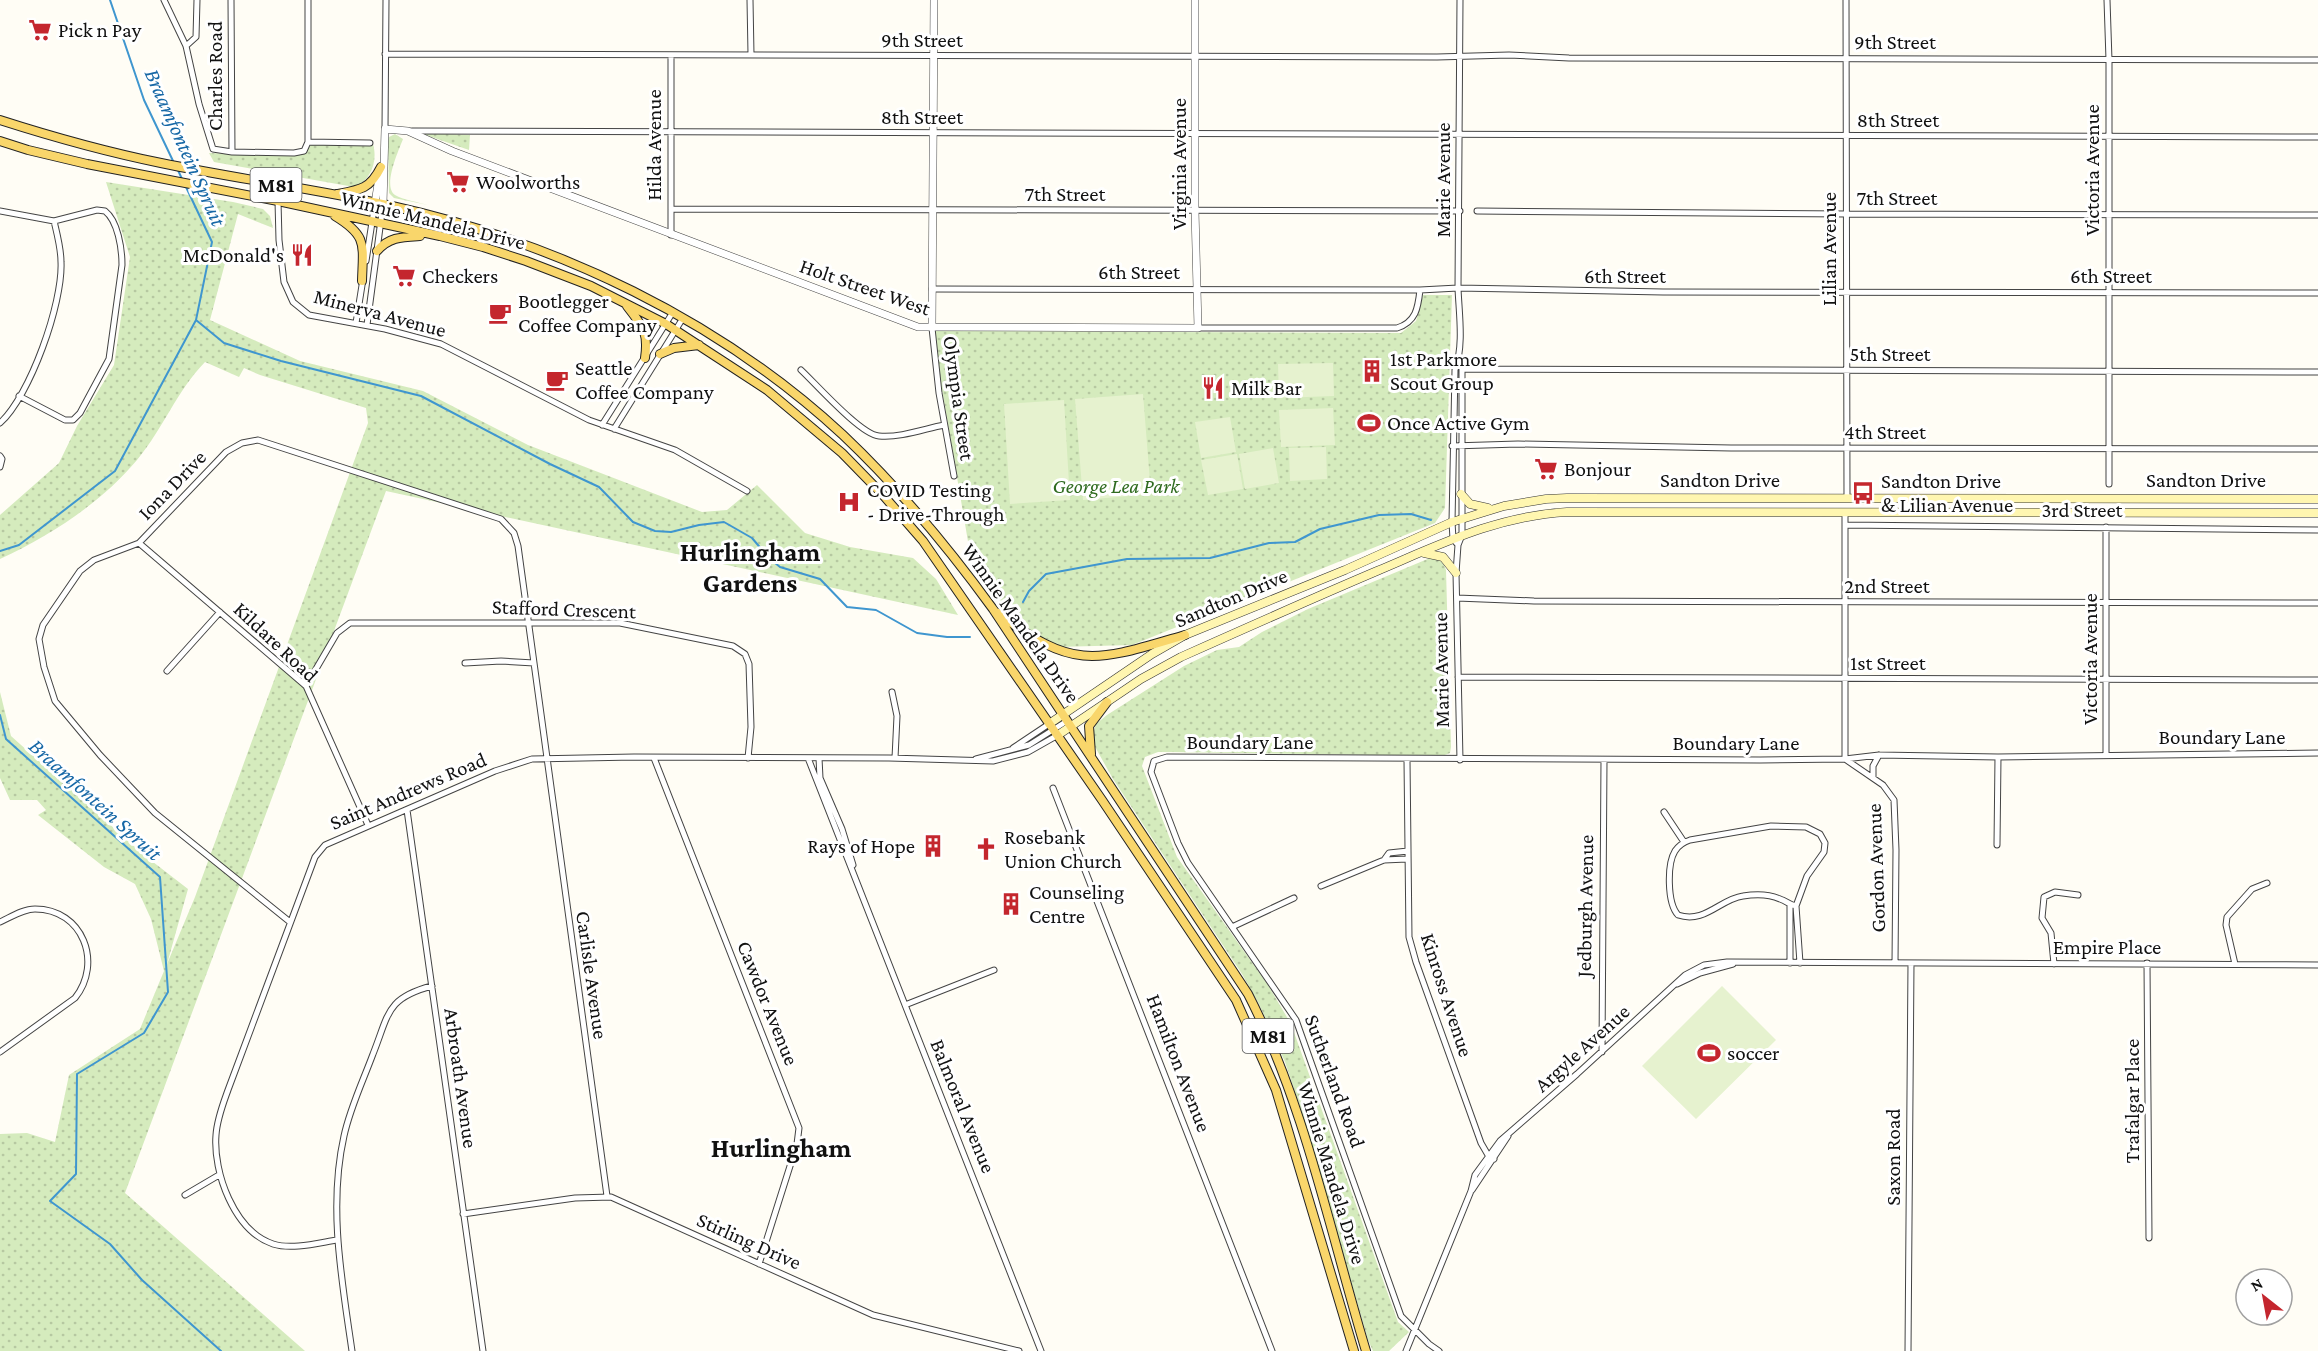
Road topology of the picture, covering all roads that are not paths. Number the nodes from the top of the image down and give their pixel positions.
1 (164, 0) edge
2 (197, 0) edge
3 (231, 0) edge
4 (308, 0) edge
5 (386, 0) edge
6 (750, 0) edge
7 (934, 0) edge
8 (1195, 0) edge
9 (1461, 0) edge
10 (1846, 0) edge
11 (2107, 0) edge
12 (186, 46) junction
13 (385, 54) junction
14 (751, 54) junction
15 (671, 56) junction
16 (935, 56) junction
17 (1460, 56) junction
18 (1195, 57) junction
19 (1847, 58) junction
20 (2109, 60) junction
21 (2318, 60) edge
22 (0, 120) edge
23 (385, 129) junction
24 (408, 131) junction
25 (670, 131) junction
26 (933, 133) junction
27 (1195, 133) junction
28 (1460, 134) junction
29 (1846, 136) junction
30 (2109, 137) junction
31 (2318, 137) edge
32 (0, 141) edge
33 (308, 142) junction
34 (370, 143) dead end
35 (232, 152) junction
36 (381, 167) junction
37 (331, 195) junction
38 (278, 201) junction
39 (379, 204) junction
40 (671, 209) junction
41 (932, 210) junction
42 (1195, 210) junction
43 (0, 211) edge
44 (1460, 211) junction
45 (1477, 211) dead end
46 (329, 212) junction
47 (1847, 214) junction
48 (2109, 214) junction
49 (2318, 215) edge
50 (54, 221) junction
51 (377, 223) junction
52 (671, 235) junction
53 (462, 242) junction
54 (377, 251) junction
55 (362, 281) junction
56 (1196, 288) junction
57 (1458, 288) junction
58 (932, 289) junction
59 (1420, 290) junction
60 (1845, 292) junction
61 (2109, 292) junction
62 (2318, 293) edge
63 (625, 303) junction
64 (673, 312) junction
65 (683, 318) junction
66 (356, 323) junction
67 (666, 324) junction
68 (367, 325) junction
69 (932, 328) junction
70 (1198, 328) junction
71 (675, 330) junction
72 (699, 345) junction
73 (660, 354) junction
74 (645, 358) junction
75 (1458, 360) junction
76 (1462, 369) junction
77 (801, 370) dead end
78 (1846, 370) junction
79 (2109, 371) junction
80 (2318, 372) edge
81 (19, 396) junction
82 (0, 423) edge
83 (602, 425) junction
84 (944, 426) junction
85 (614, 429) junction
86 (1452, 446) junction
87 (1461, 446) junction
88 (1846, 448) junction
89 (2108, 449) junction
90 (2318, 449) edge
91 (0, 456) edge
92 (0, 467) edge
93 (954, 476) dead end
94 (2109, 484) dead end
95 (747, 491) dead end
96 (1461, 494) junction
97 (1847, 498) junction
98 (2318, 499) edge
99 (1492, 509) junction
100 (1845, 512) junction
101 (2318, 513) edge
102 (1462, 518) junction
103 (1452, 522) junction
104 (1845, 525) junction
105 (2106, 527) junction
106 (2318, 530) edge
107 (1462, 535) junction
108 (1455, 542) junction
109 (139, 543) junction
110 (1422, 552) junction
111 (1456, 573) junction
112 (1457, 598) junction
113 (1845, 602) junction
114 (2107, 603) junction
115 (2318, 603) edge
116 (993, 609) junction
117 (220, 612) junction
118 (529, 622) junction
119 (1185, 635) junction
120 (465, 663) dead end
121 (534, 663) junction
122 (167, 672) dead end
123 (1458, 677) junction
124 (1845, 679) junction
125 (2107, 680) junction
126 (2318, 681) edge
127 (306, 686) junction
128 (892, 692) dead end
129 (1107, 702) junction
130 (1067, 721) junction
131 (1054, 729) junction
132 (2318, 753) edge
133 (2106, 754) junction
134 (1879, 755) junction
135 (1998, 757) junction
136 (546, 758) junction
137 (654, 758) junction
138 (748, 758) junction
139 (808, 758) junction
140 (895, 758) junction
141 (1091, 758) junction
142 (819, 759) junction
143 (975, 759) junction
144 (1845, 759) junction
145 (1407, 760) junction
146 (1460, 760) junction
147 (1604, 760) junction
148 (1154, 761) joint
149 (1873, 777) junction
150 (1053, 788) dead end
151 (407, 810) junction
152 (1664, 812) dead end
153 (837, 815) junction
154 (830, 818) junction
155 (368, 825) junction
156 (1684, 842) junction
157 (1997, 845) dead end
158 (1408, 850) junction
159 (1407, 859) junction
160 (1384, 860) junction
161 (854, 873) junction
162 (2267, 884) dead end
163 (1321, 886) dead end
164 (2078, 895) dead end
165 (1294, 898) dead end
166 (1793, 906) junction
167 (0, 922) edge
168 (290, 922) junction
169 (1233, 927) junction
170 (1790, 963) junction
171 (1800, 963) junction
172 (1896, 963) junction
173 (1911, 963) junction
174 (2147, 963) junction
175 (2054, 964) junction
176 (2235, 964) junction
177 (2318, 965) edge
178 (994, 970) dead end
179 (432, 986) junction
180 (905, 1005) junction
181 (0, 1052) edge
182 (1602, 1052) junction
183 (1509, 1134) junction
184 (1488, 1155) junction
185 (1494, 1159) junction
186 (219, 1175) junction
187 (1471, 1191) junction
188 (185, 1195) dead end
189 (607, 1196) junction
190 (463, 1214) junction
191 (2149, 1238) dead end
192 (338, 1240) junction
193 (759, 1264) junction
194 (1416, 1330) junction
195 (352, 1351) edge
196 (483, 1351) edge
197 (1019, 1351) edge
198 (1041, 1351) edge
199 (1272, 1351) edge
200 (1354, 1351) edge
201 (1366, 1351) edge
202 (1406, 1351) edge
203 (1439, 1351) edge
204 (1908, 1351) edge

1 - 12 street
2 - 12 street
3 - 35 street, Charles Road
4 - 33 street
5 - 13 street
6 - 14 street
7 - 16 street, Olympia Street
8 - 18 street, Virginia Avenue
9 - 17 street, Marie Avenue
10 - 19 street, Lilian Avenue
11 - 20 street, Victoria Avenue
12 - 35 street
13 - 15 street, 9th Street
13 - 23 street
14 - 15 street, 9th Street
14 - 16 street, 9th Street
15 - 25 street, Hilda Avenue
16 - 18 street, 9th Street
16 - 26 street, Olympia Street
17 - 18 street, 9th Street
17 - 19 street, 9th Street
17 - 28 street, Marie Avenue
18 - 27 street, Virginia Avenue
19 - 20 street, 9th Street
19 - 29 street, Lilian Avenue
20 - 21 street, 9th Street
20 - 30 street, Victoria Avenue
22 - 37 main road, Winnie Mandela Drive / M81
23 - 24 street, 8th Street
23 - 36 street
23 - 39 street
24 - 25 street, 8th Street
24 - 52 street, Holt Street West
25 - 26 street, 8th Street
25 - 40 street, Hilda Avenue
26 - 27 street, 8th Street
26 - 41 street, Olympia Street
27 - 28 street, 8th Street
27 - 42 street, Virginia Avenue
28 - 29 street, 8th Street
28 - 44 street, Marie Avenue
29 - 30 street, 8th Street
29 - 47 street, Lilian Avenue
30 - 31 street, 8th Street
30 - 48 street, Victoria Avenue
32 - 38 main road, Winnie Mandela Drive / M81
33 - 34 street
33 - 35 street
36 - 37 main road
36 - 39 street
37 - 39 main road, Winnie Mandela Drive / M81
38 - 46 main road, Winnie Mandela Drive / M81
38 - 66 street, Minerva Avenue
39 - 51 street
39 - 64 main road, Winnie Mandela Drive / M81
40 - 41 street, 7th Street
40 - 52 street, Hilda Avenue
41 - 42 street, 7th Street
41 - 58 street, Olympia Street
42 - 44 street, 7th Street
42 - 56 street, Virginia Avenue
43 - 50 street
44 - 57 street, Marie Avenue
45 - 47 street, 7th Street
46 - 51 main road, Winnie Mandela Drive / M81
46 - 55 main road
47 - 48 street, 7th Street
47 - 60 street, Lilian Avenue
48 - 49 street, 7th Street
48 - 61 street, Victoria Avenue
50 - 81 street
50 - 81 street
51 - 53 main road, Winnie Mandela Drive / M81
51 - 54 street
51 - 55 street
52 - 69 street, Holt Street West
53 - 54 main road
53 - 63 main road, Winnie Mandela Drive / M81
54 - 68 street
55 - 66 street
56 - 58 street, 6th Street
56 - 59 street, 6th Street
56 - 70 street, Virginia Avenue
57 - 59 street, 6th Street
57 - 60 street, 6th Street
57 - 75 street, Marie Avenue
58 - 69 street, Olympia Street
59 - 70 street, Holt Street West
60 - 61 street, 6th Street
60 - 78 street, Lilian Avenue
61 - 62 street, 6th Street
61 - 79 street, Victoria Avenue
63 - 67 main road, Winnie Mandela Drive / M81
63 - 74 main road
64 - 65 main road, Winnie Mandela Drive / M81
64 - 67 street
65 - 71 street
65 - 116 main road, Winnie Mandela Drive / M81
66 - 68 street, Minerva Avenue
67 - 71 main road, Winnie Mandela Drive / M81
67 - 74 street
68 - 83 street, Minerva Avenue
69 - 70 street, Holt Street West
69 - 84 street, Olympia Street
71 - 72 main road, Winnie Mandela Drive / M81
71 - 73 street
72 - 73 main road
72 - 131 main road, Winnie Mandela Drive / M81
73 - 85 street
74 - 83 street
75 - 76 street, Marie Avenue
75 - 86 street, Marie Avenue
76 - 78 street, 5th Street
76 - 87 street, Marie Avenue
77 - 84 street
78 - 79 street, 5th Street
78 - 88 street, Lilian Avenue
79 - 80 street, 5th Street
79 - 89 street, Victoria Avenue
81 - 82 street
83 - 85 street, Minerva Avenue
84 - 93 street, Olympia Street
85 - 95 street, Minerva Avenue
86 - 87 street, 4th Street
86 - 103 street, Marie Avenue
87 - 88 street, 4th Street
87 - 96 street, Marie Avenue
88 - 89 street, 4th Street
88 - 97 street, Lilian Avenue
89 - 90 street, 4th Street
89 - 94 street, Victoria Avenue
91 - 92 street
96 - 99 main road
96 - 102 street, Marie Avenue
97 - 98 main road, Sandton Drive
97 - 99 main road, Sandton Drive
99 - 102 main road, Sandton Drive
100 - 101 main road, Sandton Drive
100 - 104 street
100 - 107 main road, Sandton Drive
102 - 103 main road, Sandton Drive
102 - 107 street, Marie Avenue
103 - 108 street, Marie Avenue
103 - 119 main road, Sandton Drive
104 - 105 street, 3rd Street
104 - 113 street
105 - 106 street, 3rd Street
105 - 114 street, Victoria Avenue
107 - 108 main road, Sandton Drive
108 - 110 main road, Sandton Drive
108 - 111 street, Marie Avenue
109 - 117 street, Kildare Road
109 - 118 street, Iona Drive
109 - 168 street, Iona Drive
110 - 111 main road
110 - 129 main road, Sandton Drive
111 - 112 street, Marie Avenue
112 - 113 street, 2nd Street
112 - 123 street, Marie Avenue
113 - 114 street, 2nd Street
113 - 124 street
114 - 115 street, 2nd Street
114 - 125 street, Victoria Avenue
116 - 119 main road
116 - 130 main road, Winnie Mandela Drive / M81
117 - 122 street
117 - 127 street, Kildare Road
118 - 121 street, Iona Drive
118 - 127 street, Stafford Crescent
118 - 138 street, Stafford Crescent
119 - 130 main road, Sandton Drive
120 - 121 street
121 - 136 street, Iona Drive
123 - 124 street, 1st Street
123 - 146 street, Marie Avenue
124 - 125 street, 1st Street
124 - 144 street
125 - 126 street, 1st Street
125 - 133 street, Victoria Avenue
127 - 155 street, Kildare Road
128 - 140 street
129 - 130 main road, Sandton Drive
129 - 141 main road
130 - 131 main road
130 - 131 main road
130 - 141 main road, Winnie Mandela Drive / M81
131 - 143 street, Saint Andrews Road
131 - 143 street, Saint Andrews Road
131 - 200 main road, Winnie Mandela Drive / M81
132 - 133 street, Boundary Lane
133 - 135 street, Boundary Lane
134 - 135 street, Boundary Lane
134 - 144 street, Boundary Lane
134 - 149 street
135 - 157 street
136 - 137 street, Saint Andrews Road
136 - 151 street, Saint Andrews Road
136 - 189 street, Carlisle Avenue
137 - 138 street, Saint Andrews Road
137 - 193 street, Cawdor Avenue
138 - 139 street, Saint Andrews Road
139 - 142 street, Saint Andrews Road
139 - 154 street, Balmoral Avenue
140 - 142 street, Saint Andrews Road
140 - 143 street, Saint Andrews Road
141 - 201 main road, Winnie Mandela Drive / M81
142 - 153 street, Balmoral Avenue
144 - 147 street, Boundary Lane
144 - 149 street, Gordon Avenue
145 - 146 street, Boundary Lane
145 - 148 street, Boundary Lane
145 - 158 street, Kinross Avenue
146 - 147 street, Boundary Lane
147 - 182 street, Jedburgh Avenue
148 - 169 street, Sutherland Road
149 - 172 street, Gordon Avenue
150 - 199 street, Hamilton Avenue
151 - 155 street, Saint Andrews Road
151 - 179 street, Arbroath Avenue
152 - 156 street
153 - 154 street
153 - 161 street, Balmoral Avenue
154 - 161 street, Balmoral Avenue
155 - 168 street, Saint Andrews Road
156 - 166 street
156 - 166 street
158 - 159 street, Kinross Avenue
158 - 160 street
159 - 160 street
159 - 184 street, Kinross Avenue
160 - 163 street
161 - 180 street, Balmoral Avenue
162 - 176 street
164 - 175 street
165 - 169 street
166 - 170 street
166 - 171 street
167 - 181 street
168 - 186 street, Saint Andrews Road
169 - 194 street, Sutherland Road
170 - 171 street, Argyle Avenue
170 - 182 street, Argyle Avenue
171 - 172 street, Argyle Avenue
172 - 173 street, Empire Place
173 - 175 street, Empire Place
173 - 204 street, Saxon Road
174 - 175 street, Empire Place
174 - 176 street, Empire Place
174 - 191 street, Trafalgar Place
176 - 177 street, Empire Place
178 - 180 street
179 - 190 street, Arbroath Avenue
179 - 192 street
180 - 198 street, Balmoral Avenue
182 - 183 street, Argyle Avenue
183 - 184 street, Argyle Avenue
183 - 185 street, Argyle Avenue
184 - 185 street
184 - 187 street, Argyle Avenue
185 - 187 street, Argyle Avenue
186 - 188 street
186 - 192 street, Saint Andrews Road
187 - 194 street, Argyle Avenue
189 - 190 street, Stirling Drive
189 - 193 street, Stirling Drive
190 - 196 street, Arbroath Avenue
192 - 195 street
193 - 197 street, Stirling Drive
194 - 202 street, Argyle Avenue
194 - 203 street, Sutherland Road

